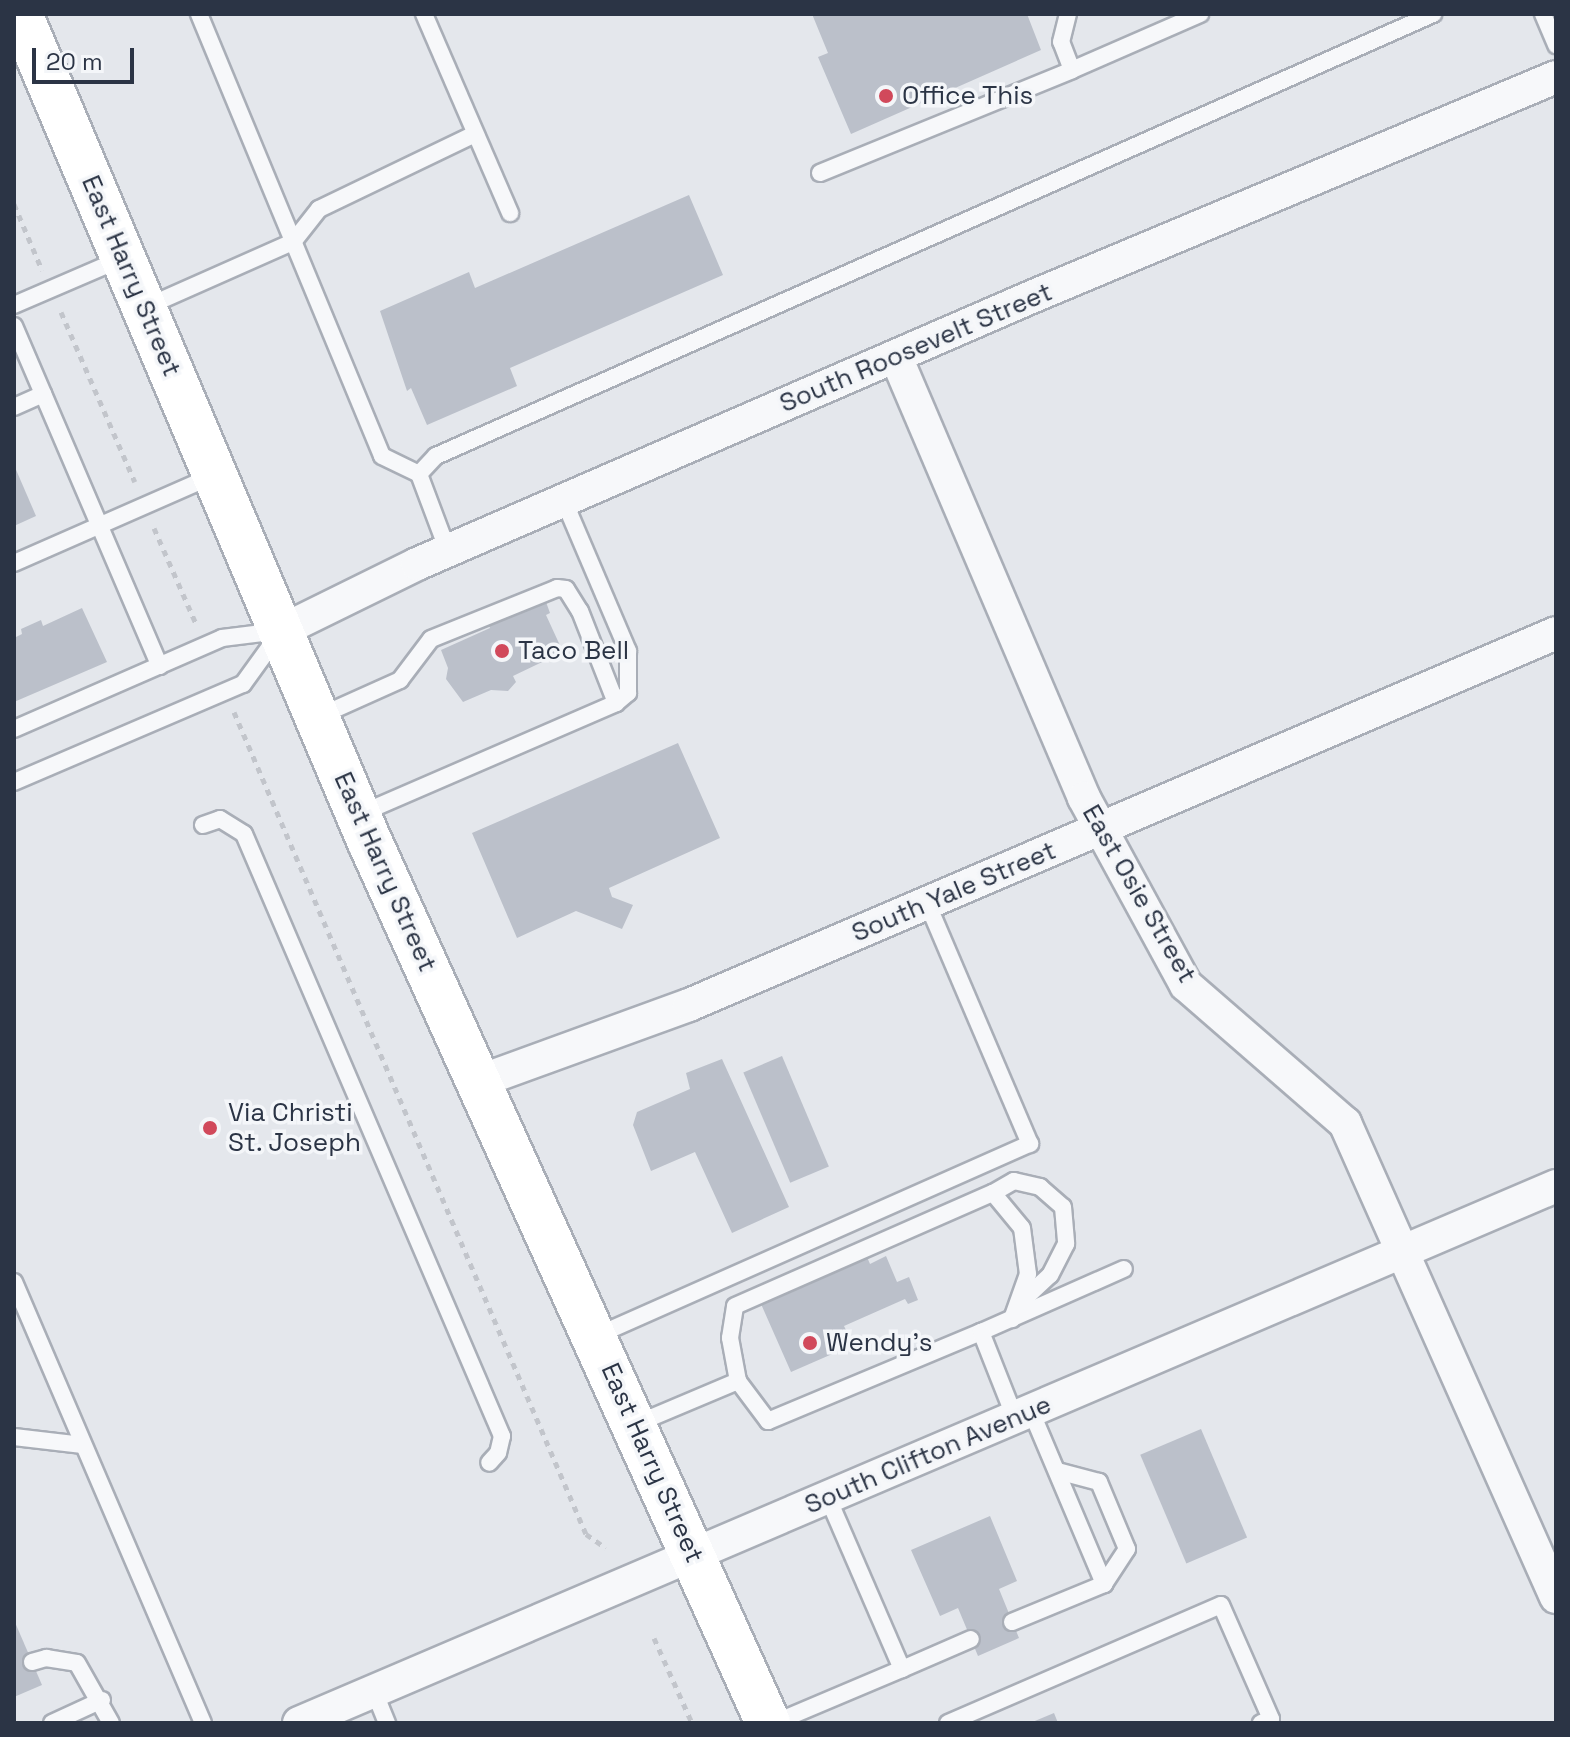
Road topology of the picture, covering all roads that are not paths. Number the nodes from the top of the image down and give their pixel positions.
1 (20, 14) edge
2 (199, 14) edge
3 (424, 14) edge
4 (1068, 14) edge
5 (1200, 14) edge
6 (1433, 14) edge
7 (1543, 14) edge
8 (1556, 45) edge
9 (1072, 70) junction
10 (1556, 77) edge
11 (475, 134) junction
12 (820, 173) dead end
13 (510, 213) dead end
14 (293, 242) junction
15 (123, 258) junction
16 (14, 305) edge
17 (144, 307) junction
18 (14, 326) edge
19 (896, 357) junction
20 (43, 394) junction
21 (14, 407) edge
22 (419, 474) junction
23 (215, 475) junction
24 (564, 501) junction
25 (99, 525) junction
26 (448, 551) junction
27 (14, 563) edge
28 (281, 631) junction
29 (1556, 633) edge
30 (160, 666) junction
31 (616, 703) junction
32 (317, 717) junction
33 (14, 729) edge
34 (14, 782) edge
35 (358, 814) junction
36 (203, 825) dead end
37 (1101, 830) junction
38 (927, 903) junction
39 (480, 1081) junction
40 (1556, 1186) edge
41 (993, 1193) junction
42 (1405, 1250) junction
43 (1124, 1269) dead end
44 (14, 1282) edge
45 (1021, 1302) junction
46 (1012, 1319) junction
47 (981, 1332) junction
48 (595, 1337) junction
49 (738, 1381) junction
50 (1023, 1414) junction
51 (634, 1425) junction
52 (14, 1437) edge
53 (83, 1445) junction
54 (489, 1463) dead end
55 (1057, 1471) junction
56 (828, 1498) junction
57 (694, 1555) junction
58 (1104, 1584) junction
59 (1556, 1597) edge
60 (1012, 1622) dead end
61 (971, 1639) dead end
62 (32, 1662) dead end
63 (902, 1669) junction
64 (374, 1691) junction
65 (102, 1700) junction
66 (52, 1723) edge
67 (111, 1723) edge
68 (203, 1723) edge
69 (299, 1723) edge
70 (387, 1723) edge
71 (768, 1723) edge
72 (774, 1723) edge
73 (948, 1723) edge
74 (1261, 1723) edge

1 - 15 main road, East Harry Street
2 - 14 lane
3 - 11 lane
4 - 9 lane
5 - 9 lane
6 - 22 lane
7 - 8 lane
9 - 12 lane
10 - 19 street, South Roosevelt Street
11 - 13 lane
11 - 14 lane
14 - 17 lane
14 - 22 lane
15 - 16 lane
15 - 17 main road, East Harry Street
17 - 23 main road, East Harry Street
18 - 20 lane
19 - 24 street, South Roosevelt Street
19 - 37 street, East Osie Street
20 - 21 lane
20 - 25 lane
22 - 26 lane
23 - 25 lane
23 - 28 main road, East Harry Street
24 - 26 street, South Roosevelt Street
24 - 31 lane
25 - 27 lane
25 - 30 lane
26 - 28 street, South Roosevelt Street
28 - 30 lane
28 - 32 main road, East Harry Street
28 - 34 lane
29 - 37 street, South Yale Street
30 - 33 lane
31 - 32 lane
31 - 35 lane
32 - 35 main road, East Harry Street
35 - 39 main road, East Harry Street
36 - 54 lane
37 - 38 street, South Yale Street
37 - 42 street, East Osie Street
38 - 39 street, South Yale Street
38 - 48 lane
39 - 48 main road, East Harry Street
40 - 42 street, South Clifton Avenue
41 - 45 lane
41 - 45 lane
41 - 49 lane
42 - 50 street, South Clifton Avenue
42 - 59 street, East Osie Street
43 - 46 lane
44 - 53 lane
45 - 46 lane
46 - 47 lane
47 - 49 lane
47 - 50 lane
48 - 51 main road, East Harry Street
49 - 51 lane
50 - 55 lane
50 - 56 street, South Clifton Avenue
51 - 57 main road, East Harry Street
52 - 53 lane
53 - 68 lane
55 - 58 lane
55 - 58 lane
56 - 57 street, South Clifton Avenue
56 - 63 lane
57 - 64 street, South Clifton Avenue
57 - 71 main road, East Harry Street
58 - 60 lane
61 - 63 lane
62 - 65 lane
63 - 72 lane
64 - 69 street, South Clifton Avenue
64 - 70 lane
65 - 66 lane
65 - 67 lane
73 - 74 lane

